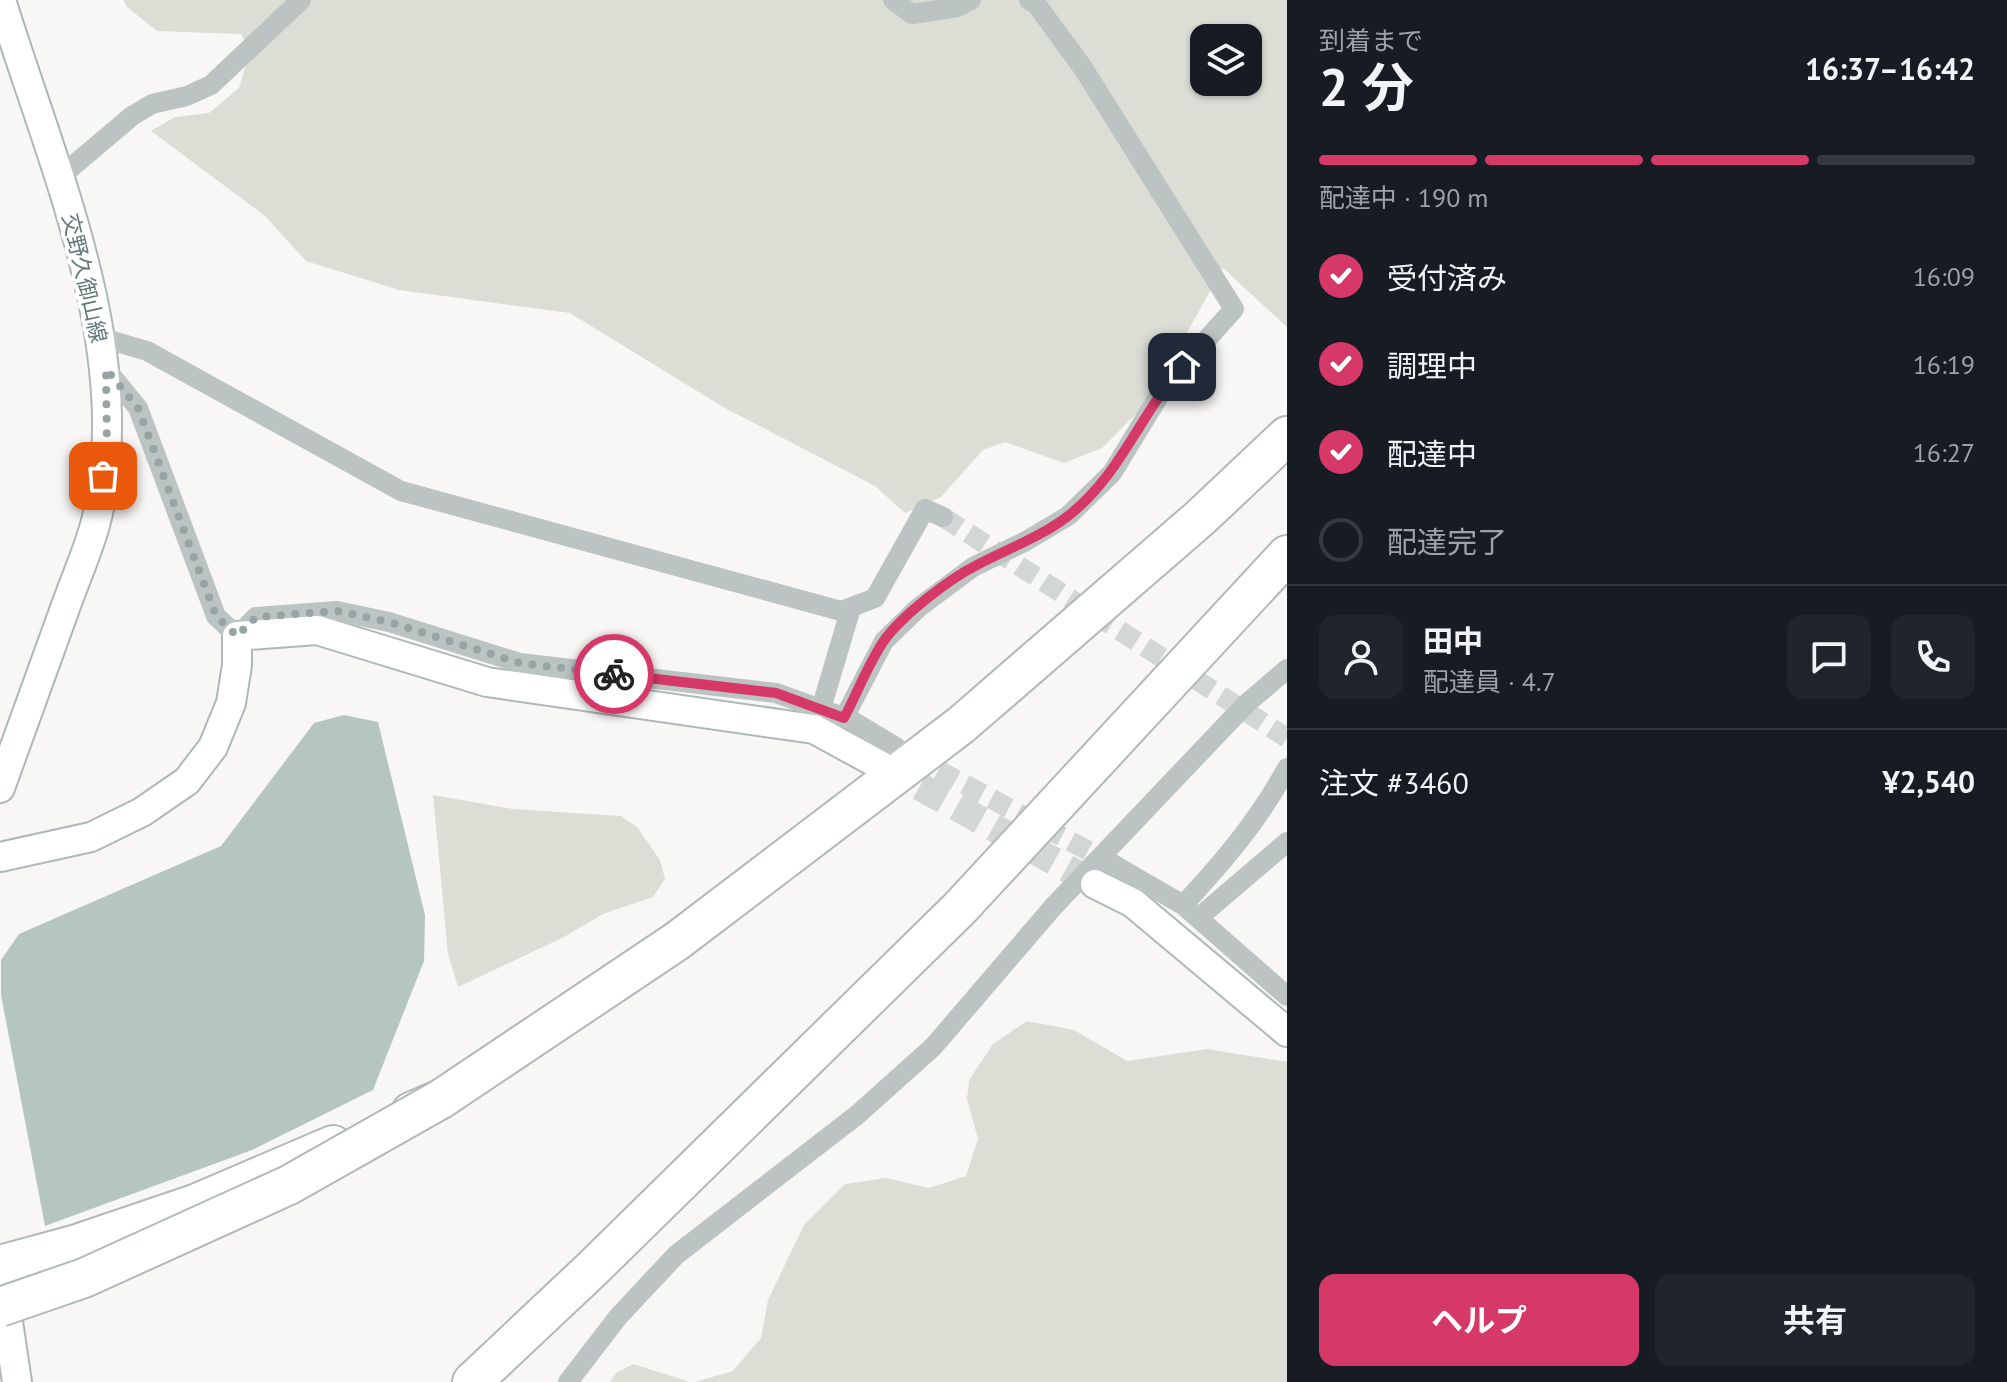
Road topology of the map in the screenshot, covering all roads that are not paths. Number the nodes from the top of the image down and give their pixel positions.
1 (1, 0) edge
2 (301, 0) edge
3 (893, 0) edge
4 (971, 0) edge
5 (1029, 0) edge
6 (61, 176) junction
7 (99, 337) junction
8 (106, 369) junction
9 (1287, 436) edge
10 (943, 517) dead end
11 (1287, 555) edge
12 (851, 608) junction
13 (237, 636) junction
14 (1287, 669) edge
15 (821, 709) junction
16 (844, 718) junction
17 (888, 756) joint
18 (1287, 768) edge
19 (0, 788) edge
20 (1287, 842) edge
21 (0, 857) edge
22 (1102, 873) joint
23 (1190, 911) junction
24 (1287, 996) edge
25 (1287, 1032) edge
26 (441, 1099) junction
27 (0, 1267) edge
28 (591, 1270) junction
29 (0, 1307) edge
30 (17, 1382) edge
31 (463, 1382) edge
32 (472, 1382) edge
33 (568, 1382) edge

1 - 6 street, 交野久御山線
2 - 6 street
3 - 4 street
5 - 16 street
6 - 7 street, 交野久御山線
7 - 8 street, 交野久御山線
7 - 12 street
8 - 13 street
8 - 19 street, 交野久御山線
9 - 26 highway
10 - 12 street
11 - 28 highway
12 - 15 street
13 - 15 street
13 - 17 street
13 - 21 street
14 - 33 street
15 - 16 street
16 - 17 street
18 - 23 street
20 - 23 street
22 - 23 street
22 - 25 street
23 - 24 street
26 - 27 highway, bridge
26 - 29 highway, bridge
27 - 30 street
28 - 31 highway
28 - 32 highway

